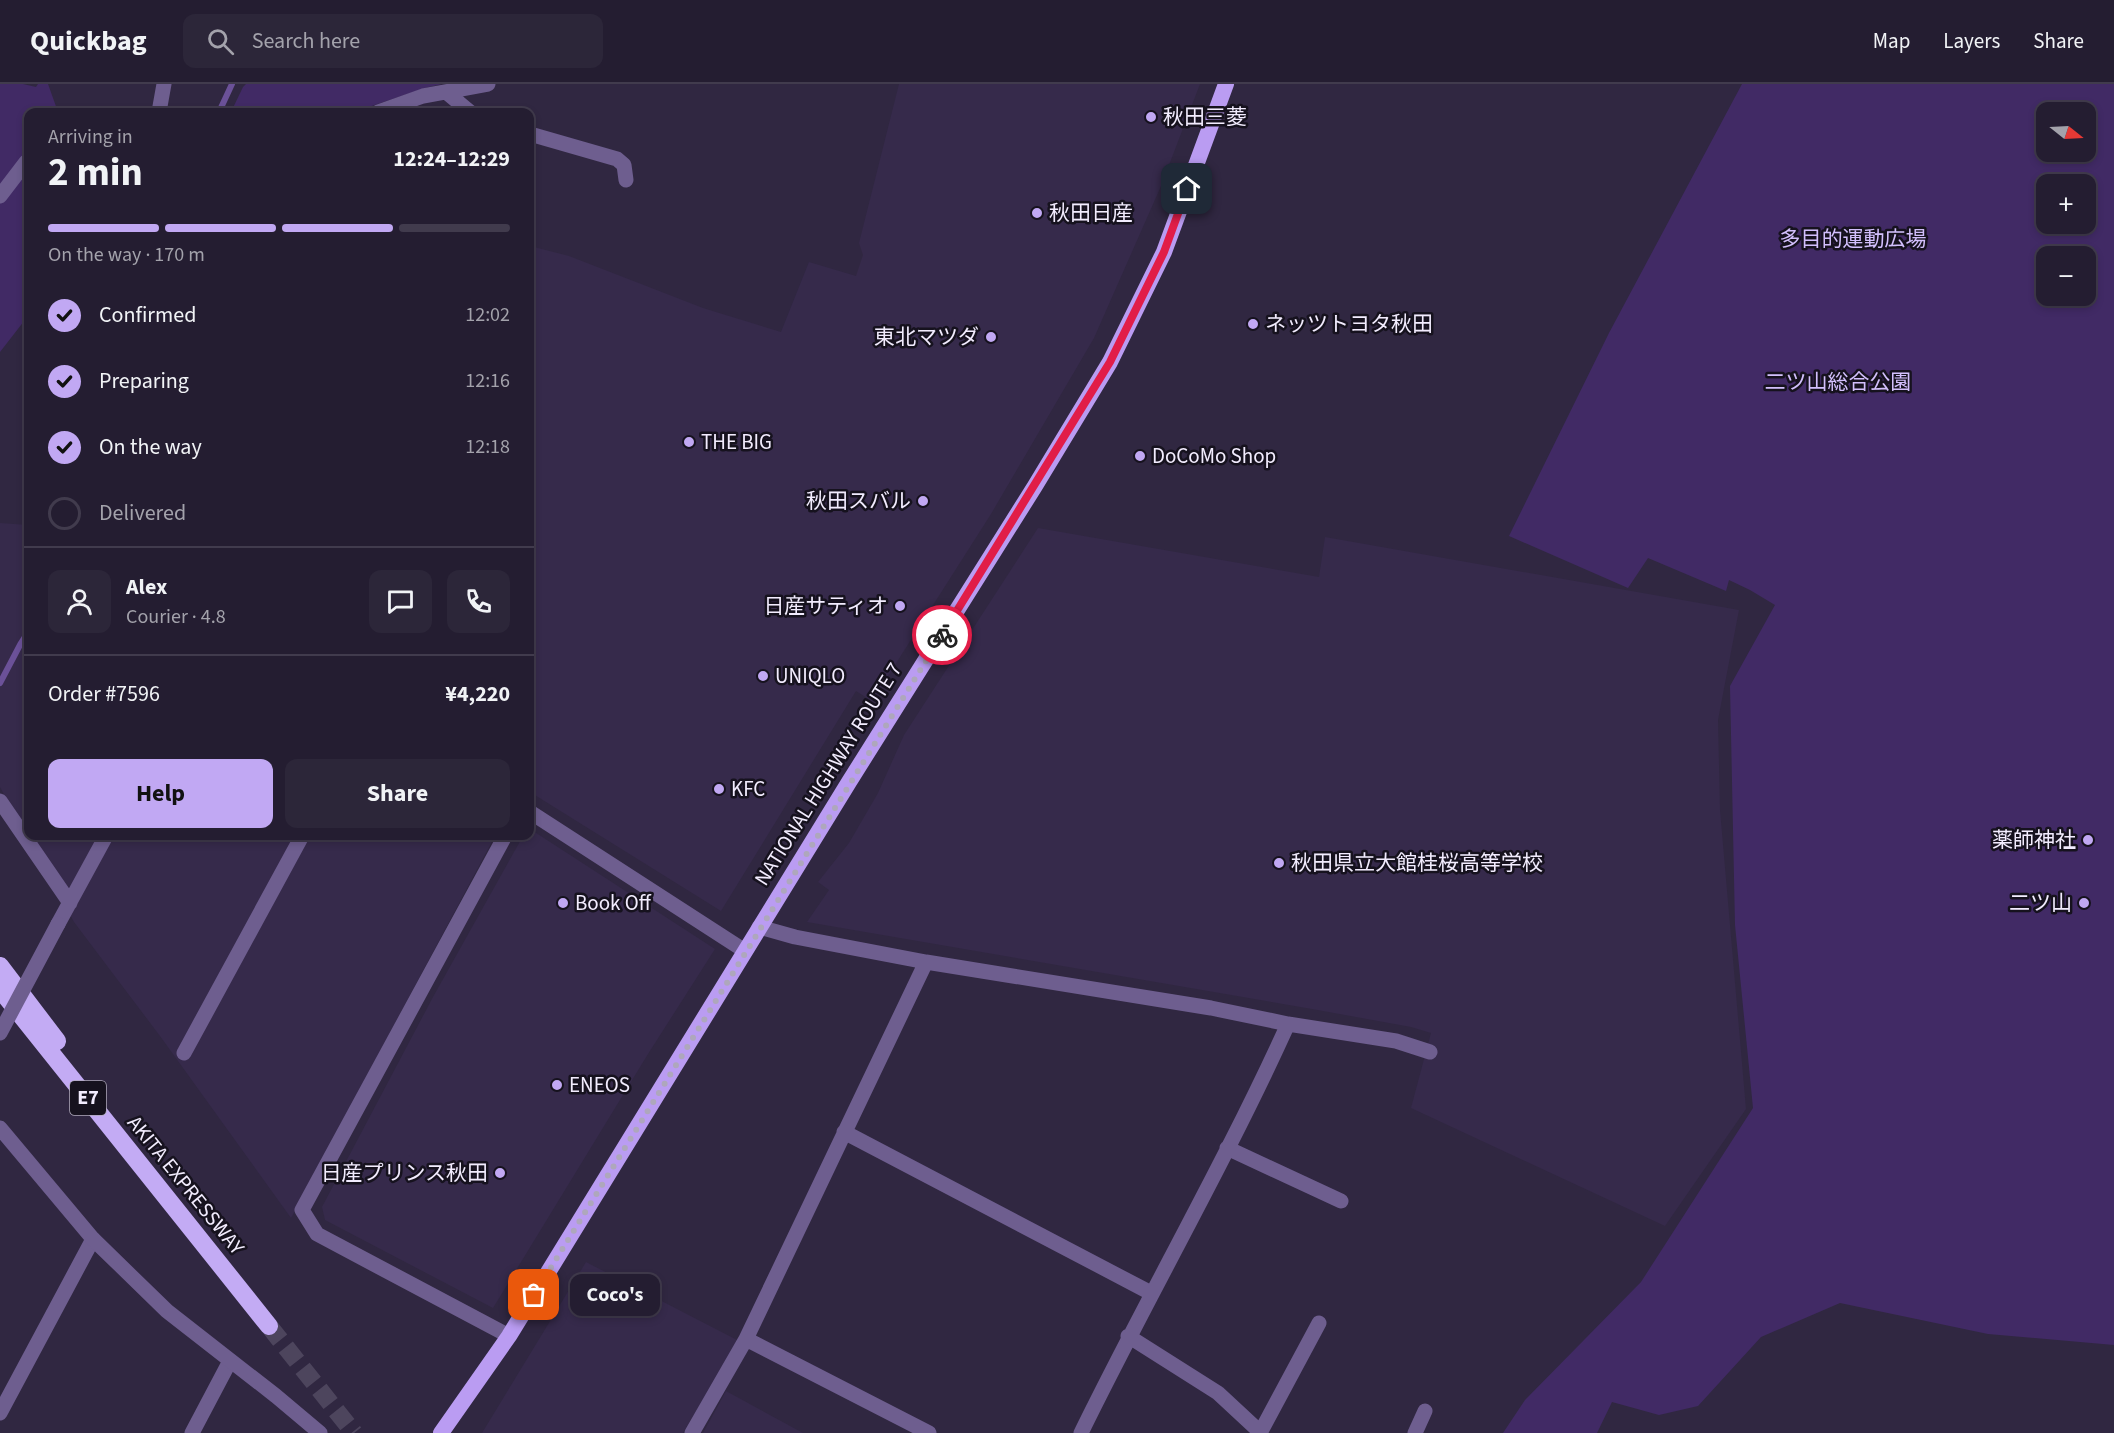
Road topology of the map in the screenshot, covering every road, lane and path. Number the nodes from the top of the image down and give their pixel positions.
1 (164, 84) edge
2 (488, 84) edge
3 (1226, 84) edge
4 (446, 92) junction
5 (160, 108) edge
6 (389, 108) edge
7 (465, 108) edge
8 (534, 135) edge
9 (24, 166) edge
10 (626, 180) dead end
11 (0, 196) edge
12 (0, 801) edge
13 (534, 815) edge
14 (24, 836) edge
15 (27, 840) edge
16 (104, 840) edge
17 (300, 840) edge
18 (503, 840) edge
19 (70, 903) junction
20 (759, 927) junction
21 (745, 951) junction
22 (926, 962) junction
23 (0, 966) edge
24 (0, 989) edge
25 (1288, 1023) junction
26 (0, 1033) edge
27 (1430, 1052) dead end
28 (184, 1053) dead end
29 (0, 1128) edge
30 (844, 1132) junction
31 (1227, 1148) junction
32 (1341, 1201) dead end
33 (175, 1207) junction
34 (93, 1239) junction
35 (1151, 1293) junction
36 (1319, 1323) dead end
37 (269, 1326) tunnel mouth
38 (509, 1336) junction
39 (1128, 1336) junction
40 (746, 1339) junction
41 (230, 1360) junction
42 (1425, 1411) dead end
43 (0, 1413) edge
44 (192, 1433) edge
45 (320, 1433) edge
46 (441, 1433) edge
47 (692, 1433) edge
48 (929, 1433) edge
49 (1081, 1433) edge
50 (1260, 1433) edge
51 (1415, 1433) edge

1 - 5 street
2 - 4 street
3 - 20 highway, NATIONAL HIGHWAY ROUTE 7
4 - 6 street
4 - 7 street
8 - 10 street
9 - 11 street
12 - 14 street
13 - 21 street
15 - 19 street
16 - 19 street
17 - 28 street
18 - 38 street
19 - 26 street, bridge
20 - 21 highway, NATIONAL HIGHWAY ROUTE 7
20 - 22 street
21 - 38 highway, NATIONAL HIGHWAY ROUTE 7
22 - 25 street
22 - 30 street
23 - 33 highway
24 - 33 highway, AKITA EXPRESSWAY / E7
25 - 27 street
25 - 31 street
29 - 34 street
30 - 35 street
30 - 40 street
31 - 32 street
31 - 35 street
33 - 37 highway, AKITA EXPRESSWAY / E7
34 - 41 street
34 - 43 street
35 - 39 street
36 - 50 street
38 - 46 highway, NATIONAL HIGHWAY ROUTE 7
39 - 49 street
39 - 50 street
40 - 47 street
40 - 48 street
41 - 44 street
41 - 45 street
42 - 51 street

